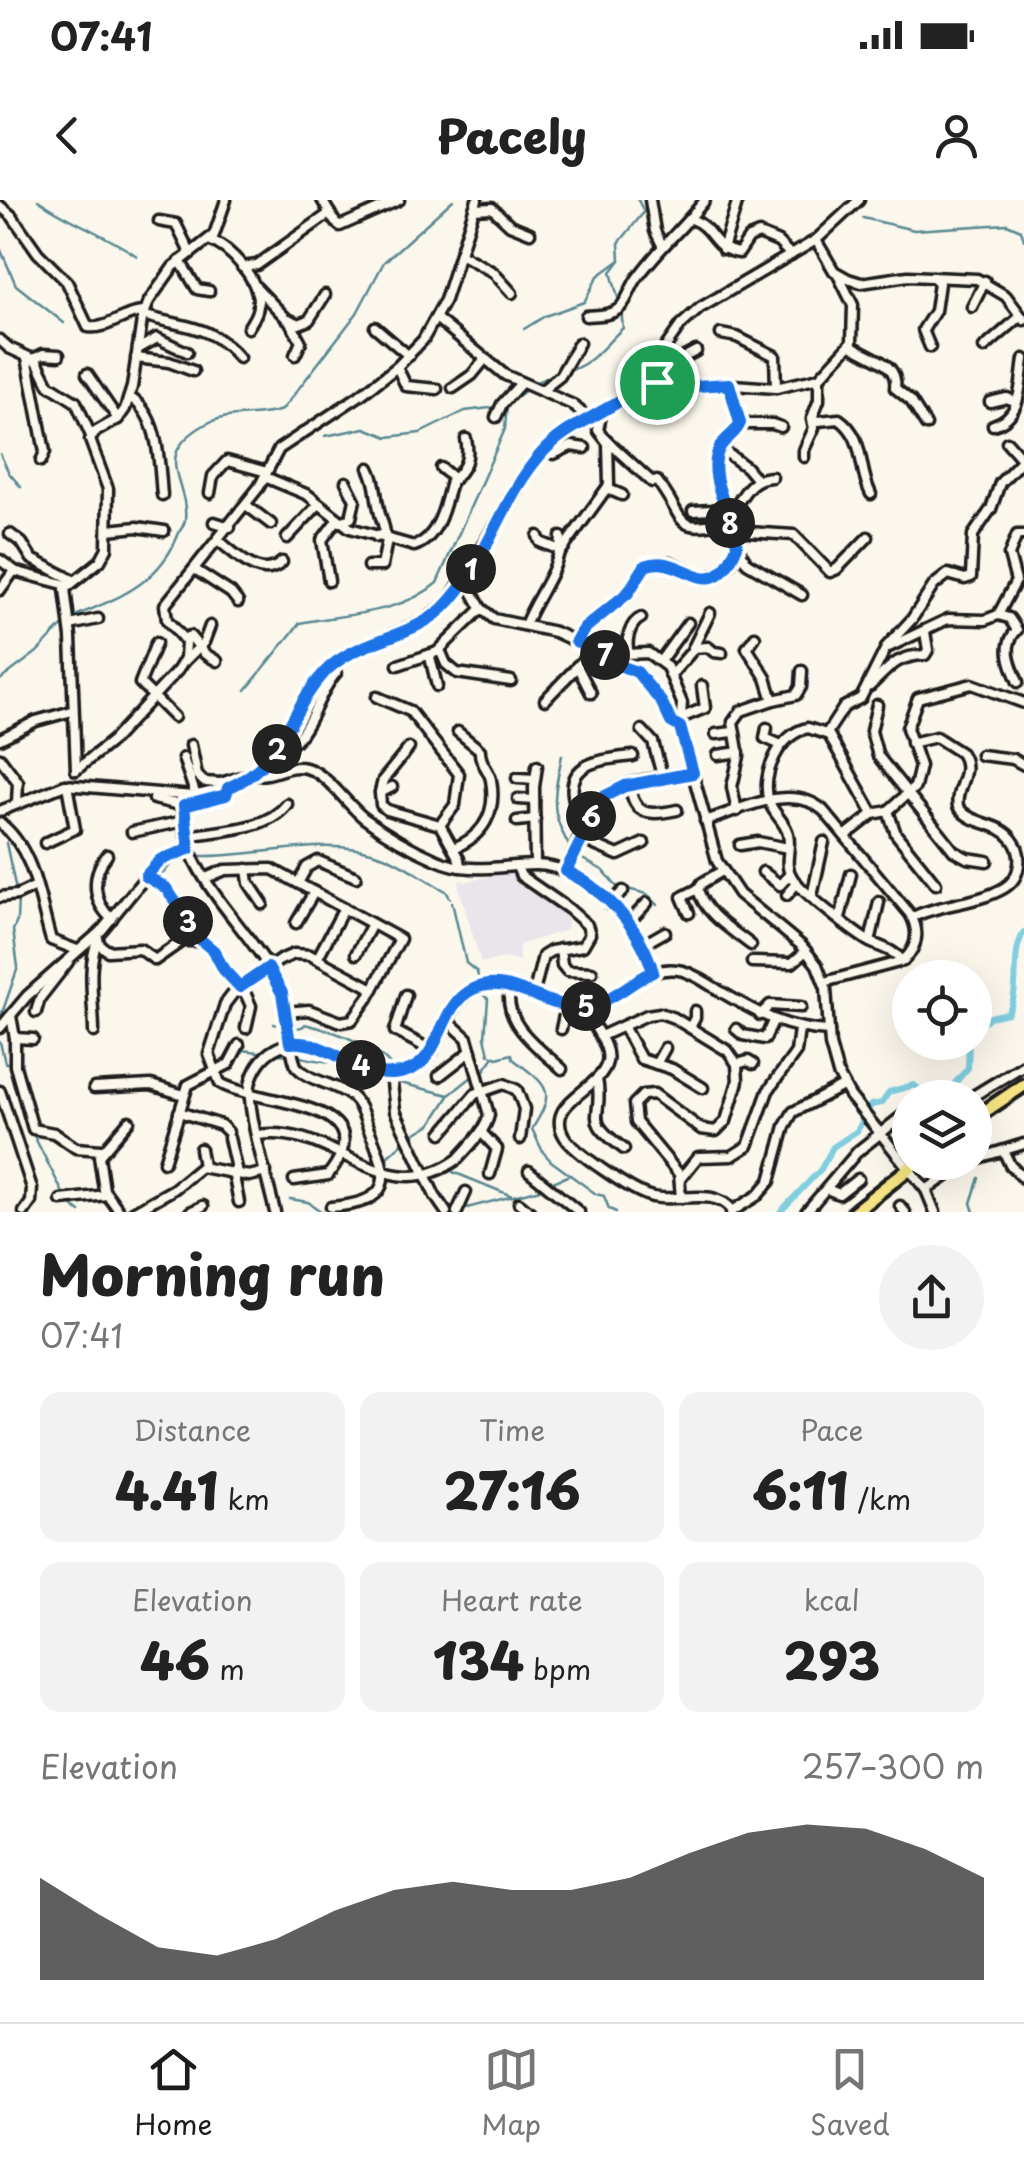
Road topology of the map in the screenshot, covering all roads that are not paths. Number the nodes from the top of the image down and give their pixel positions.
1 (217, 200) edge
2 (226, 200) edge
3 (322, 200) edge
4 (399, 200) edge
5 (650, 200) edge
6 (704, 200) edge
7 (738, 200) edge
8 (859, 200) edge
9 (476, 205) edge
10 (0, 206) edge
11 (330, 212) junction
12 (222, 216) junction
13 (691, 219) junction
14 (159, 221) dead end
15 (530, 233) dead end
16 (209, 240) junction
17 (816, 240) junction
18 (662, 245) junction
19 (723, 249) junction
20 (190, 253) junction
21 (460, 254) junction
22 (791, 255) junction
23 (180, 261) junction
24 (242, 268) junction
25 (838, 275) junction
26 (934, 277) junction
27 (984, 282) junction
28 (256, 286) junction
29 (209, 291) dead end
30 (512, 294) dead end
31 (326, 295) dead end
32 (972, 307) dead end
33 (144, 313) junction
34 (586, 316) dead end
35 (1023, 318) edge
36 (437, 319) junction
37 (289, 320) junction
38 (375, 326) dead end
39 (248, 328) dead end
40 (721, 334) dead end
41 (0, 340) edge
42 (580, 342) dead end
43 (851, 345) junction
44 (930, 347) dead end
45 (984, 348) dead end
46 (696, 351) dead end
47 (187, 352) dead end
48 (137, 353) junction
49 (59, 355) dead end
50 (295, 355) dead end
51 (409, 356) junction
52 (30, 358) junction
53 (239, 358) dead end
54 (485, 359) junction
55 (1024, 359) edge
56 (397, 367) junction
57 (193, 370) dead end
58 (87, 374) dead end
59 (819, 378) junction
60 (657, 382) junction
61 (521, 383) junction
62 (729, 384) junction
63 (453, 388) dead end
64 (776, 388) junction
65 (437, 390) dead end
66 (635, 390) junction
67 (540, 391) junction
68 (130, 397) junction
69 (1020, 397) edge
70 (990, 402) dead end
71 (602, 411) junction
72 (496, 417) dead end
73 (589, 418) junction
74 (812, 418) junction
75 (118, 419) junction
76 (740, 424) junction
77 (926, 425) dead end
78 (992, 425) dead end
79 (781, 427) dead end
80 (91, 436) junction
81 (466, 438) dead end
82 (606, 440) junction
83 (1007, 442) dead end
84 (584, 448) dead end
85 (720, 448) junction
86 (544, 450) junction
87 (804, 457) dead end
88 (1023, 458) edge
89 (41, 461) dead end
90 (369, 468) dead end
91 (442, 468) dead end
92 (266, 475) junction
93 (772, 477) dead end
94 (756, 480) junction
95 (346, 482) dead end
96 (450, 482) junction
97 (608, 489) junction
98 (210, 493) dead end
99 (871, 494) dead end
100 (622, 495) dead end
101 (162, 496) dead end
102 (726, 504) junction
103 (246, 505) junction
104 (318, 505) junction
105 (693, 511) dead end
106 (338, 521) junction
107 (214, 522) dead end
108 (731, 523) junction
109 (271, 524) dead end
110 (230, 526) junction
111 (108, 530) junction
112 (164, 531) dead end
113 (10, 534) dead end
114 (1024, 535) edge
115 (538, 536) dead end
116 (561, 536) dead end
117 (377, 537) junction
118 (868, 537) dead end
119 (287, 538) dead end
120 (388, 540) junction
121 (218, 541) junction
122 (737, 546) junction
123 (560, 551) junction
124 (0, 560) edge
125 (282, 562) dead end
126 (368, 566) dead end
127 (194, 569) junction
128 (16, 570) junction
129 (465, 579) junction
130 (329, 581) dead end
131 (70, 582) junction
132 (0, 590) edge
133 (802, 595) dead end
134 (238, 602) dead end
135 (482, 609) junction
136 (710, 613) dead end
137 (998, 615) junction
138 (641, 618) dead end
139 (98, 619) dead end
140 (688, 624) dead end
141 (70, 625) junction
142 (210, 626) dead end
143 (525, 626) junction
144 (925, 632) junction
145 (185, 638) junction
146 (755, 638) dead end
147 (576, 641) junction
148 (156, 642) dead end
149 (199, 648) junction
150 (694, 648) junction
151 (594, 649) junction
152 (440, 650) junction
153 (885, 650) junction
154 (722, 652) dead end
155 (629, 653) junction
156 (605, 655) junction
157 (430, 657) junction
158 (184, 660) junction
159 (661, 660) junction
160 (218, 661) dead end
161 (398, 666) dead end
162 (577, 666) junction
163 (1024, 667) edge
164 (1014, 670) junction
165 (802, 671) dead end
166 (336, 672) dead end
167 (671, 675) junction
168 (511, 681) dead end
169 (1021, 682) edge
170 (438, 686) dead end
171 (702, 686) dead end
172 (866, 689) junction
173 (591, 694) dead end
174 (154, 696) junction
175 (377, 697) dead end
176 (1012, 698) junction
177 (545, 700) dead end
178 (773, 700) junction
179 (1024, 703) edge
180 (876, 706) dead end
181 (72, 711) junction
182 (174, 717) dead end
183 (683, 717) junction
184 (680, 727) junction
185 (767, 728) dead end
186 (642, 730) dead end
187 (458, 732) dead end
188 (733, 732) junction
189 (826, 732) junction
190 (716, 734) dead end
191 (0, 739) edge
192 (910, 743) junction
193 (191, 744) dead end
194 (782, 745) junction
195 (409, 748) dead end
196 (738, 752) junction
197 (274, 754) junction
198 (718, 755) dead end
199 (981, 755) dead end
200 (632, 756) dead end
201 (0, 758) edge
202 (183, 758) dead end
203 (1024, 764) edge
204 (538, 766) dead end
205 (76, 770) junction
206 (693, 773) junction
207 (251, 775) junction
208 (517, 778) dead end
209 (535, 779) junction
210 (663, 779) junction
211 (78, 784) junction
212 (630, 784) junction
213 (67, 785) junction
214 (392, 786) dead end
215 (228, 788) junction
216 (380, 792) junction
217 (457, 792) junction
218 (444, 794) dead end
219 (908, 795) junction
220 (189, 799) junction
221 (518, 799) dead end
222 (534, 800) junction
223 (769, 802) junction
224 (17, 803) junction
225 (287, 804) dead end
226 (677, 810) dead end
227 (0, 811) edge
228 (737, 811) junction
229 (888, 811) junction
230 (360, 814) junction
231 (874, 814) junction
232 (590, 818) junction
233 (535, 820) junction
234 (608, 820) dead end
235 (184, 821) junction
236 (517, 821) dead end
237 (706, 821) junction
238 (0, 823) edge
239 (352, 825) dead end
240 (440, 825) junction
241 (132, 832) dead end
242 (186, 836) junction
243 (845, 836) junction
244 (581, 839) junction
245 (824, 842) dead end
246 (45, 843) dead end
247 (644, 843) dead end
248 (740, 845) dead end
249 (454, 848) junction
250 (788, 848) junction
251 (189, 849) junction
252 (107, 855) dead end
253 (987, 860) dead end
254 (535, 865) junction
255 (517, 866) junction
256 (460, 867) junction
257 (247, 869) junction
258 (566, 871) junction
259 (722, 871) junction
260 (764, 872) dead end
261 (790, 874) junction
262 (851, 874) dead end
263 (146, 876) junction
264 (356, 877) dead end
265 (206, 878) junction
266 (796, 883) junction
267 (298, 884) junction
268 (936, 884) dead end
269 (36, 886) junction
270 (698, 889) junction
271 (623, 891) dead end
272 (314, 892) junction
273 (787, 895) dead end
274 (812, 896) junction
275 (0, 897) edge
276 (878, 902) dead end
277 (646, 903) dead end
278 (263, 904) dead end
279 (610, 905) junction
280 (344, 908) junction
281 (711, 912) junction
282 (689, 913) dead end
283 (913, 917) junction
284 (112, 919) junction
285 (841, 919) junction
286 (629, 922) junction
287 (296, 924) dead end
288 (372, 924) junction
289 (704, 925) dead end
290 (834, 930) dead end
291 (665, 932) dead end
292 (858, 933) junction
293 (97, 937) junction
294 (202, 941) junction
295 (870, 942) junction
296 (644, 944) junction
297 (849, 945) dead end
298 (560, 949) junction
299 (77, 950) junction
300 (734, 950) dead end
301 (806, 951) junction
302 (356, 954) dead end
303 (317, 958) junction
304 (902, 960) edge
305 (904, 960) edge
306 (752, 962) dead end
307 (892, 964) edge
308 (268, 968) junction
309 (592, 972) dead end
310 (653, 972) junction
311 (824, 982) junction
312 (241, 986) junction
313 (510, 987) junction
314 (373, 989) junction
315 (406, 995) dead end
316 (534, 996) junction
317 (566, 1006) junction
318 (586, 1006) junction
319 (679, 1008) dead end
320 (802, 1008) dead end
321 (694, 1011) dead end
322 (36, 1012) dead end
323 (286, 1012) junction
324 (11, 1014) junction
325 (760, 1015) junction
326 (674, 1018) junction
327 (447, 1020) junction
328 (772, 1021) junction
329 (516, 1025) junction
330 (623, 1026) junction
331 (714, 1026) dead end
332 (0, 1028) edge
333 (246, 1028) dead end
334 (690, 1028) junction
335 (736, 1028) dead end
336 (561, 1029) dead end
337 (799, 1029) junction
338 (828, 1031) junction
339 (94, 1032) dead end
340 (504, 1033) dead end
341 (601, 1036) junction
342 (706, 1038) junction
343 (16, 1039) junction
344 (33, 1040) dead end
345 (734, 1041) dead end
346 (290, 1043) junction
347 (239, 1045) dead end
348 (665, 1048) dead end
349 (433, 1051) junction
350 (472, 1051) junction
351 (728, 1051) junction
352 (684, 1060) dead end
353 (656, 1064) junction
354 (738, 1064) junction
355 (753, 1064) dead end
356 (1024, 1065) edge
357 (562, 1069) dead end
358 (213, 1071) junction
359 (678, 1072) junction
360 (391, 1074) junction
361 (439, 1076) dead end
362 (597, 1079) junction
363 (992, 1085) edge
364 (1024, 1085) edge
365 (844, 1086) junction
366 (94, 1088) dead end
367 (703, 1088) dead end
368 (484, 1090) junction
369 (0, 1091) edge
370 (250, 1093) junction
371 (184, 1095) junction
372 (992, 1107) edge
373 (179, 1112) junction
374 (130, 1121) dead end
375 (892, 1123) edge
376 (481, 1132) junction
377 (880, 1132) junction
378 (442, 1133) dead end
379 (258, 1135) junction
380 (520, 1139) dead end
381 (892, 1144) edge
382 (1024, 1144) edge
383 (624, 1148) dead end
384 (101, 1150) junction
385 (200, 1150) dead end
386 (1004, 1152) junction
387 (992, 1155) edge
388 (340, 1160) junction
389 (164, 1162) dead end
390 (203, 1166) junction
391 (529, 1171) dead end
392 (266, 1172) junction
393 (235, 1173) junction
394 (490, 1174) dead end
395 (681, 1178) junction
396 (645, 1179) dead end
397 (858, 1179) dead end
398 (1024, 1179) edge
399 (294, 1180) dead end
400 (428, 1180) junction
401 (894, 1180) edge
402 (921, 1180) edge
403 (941, 1180) edge
404 (380, 1186) junction
405 (414, 1186) dead end
406 (395, 1188) dead end
407 (827, 1189) junction
408 (926, 1190) junction
409 (636, 1191) junction
410 (466, 1192) dead end
411 (107, 1195) junction
412 (681, 1198) junction
413 (61, 1200) dead end
414 (239, 1202) dead end
415 (519, 1203) dead end
416 (204, 1206) dead end
417 (331, 1207) dead end
418 (135, 1211) edge
419 (442, 1211) edge
420 (732, 1211) edge
421 (24, 1212) edge
422 (120, 1212) edge
423 (190, 1212) edge
424 (276, 1212) edge
425 (457, 1212) edge
426 (530, 1212) edge
427 (579, 1212) edge
428 (806, 1212) edge
429 (854, 1212) edge
430 (934, 1212) edge

1 - 12 street
2 - 12 street
3 - 11 street
4 - 11 street
5 - 18 street
6 - 13 street
7 - 19 street
8 - 17 street
9 - 15 street
9 - 21 street
10 - 33 street
11 - 24 street
12 - 16 street
13 - 18 street
13 - 19 street
14 - 20 street
16 - 20 street
16 - 24 street
17 - 22 street
17 - 25 street
18 - 34 street
19 - 22 street
20 - 23 street
21 - 30 street
21 - 36 street
22 - 66 street
23 - 29 street
23 - 33 street
24 - 28 street
25 - 26 street
25 - 43 street
26 - 27 street
26 - 44 street
27 - 32 street
27 - 35 street
28 - 37 street
28 - 39 street
31 - 37 street
33 - 48 street
33 - 53 street
35 - 45 street
36 - 51 street
36 - 54 street
37 - 50 street
38 - 51 street
40 - 64 street
41 - 52 street
42 - 67 street
43 - 59 street
43 - 77 street
46 - 60 street
47 - 48 street
48 - 57 street
48 - 68 street
49 - 52 street
51 - 56 street
52 - 80 street
52 - 89 street
54 - 61 street
54 - 63 street
55 - 69 street
56 - 65 street
56 - 92 street
58 - 75 street
59 - 64 street
59 - 74 street
60 - 62 street
60 - 66 street
61 - 67 street
61 - 72 street
62 - 64 street
62 - 76 street
66 - 71 street
67 - 73 street
68 - 75 street
68 - 101 street
69 - 70 street
69 - 78 street
71 - 73 street
71 - 82 street
73 - 86 street
74 - 87 street
74 - 99 street
75 - 80 street
76 - 79 street
76 - 85 street
80 - 111 street
81 - 96 street
82 - 97 street
82 - 108 street
83 - 88 street
84 - 86 street
85 - 94 street
85 - 102 street
86 - 129 street
88 - 153 street
90 - 117 street
91 - 96 street
92 - 98 street
92 - 103 street
92 - 104 street
93 - 94 street
94 - 108 street
95 - 106 street
96 - 120 street
97 - 100 street
97 - 123 street
102 - 105 street
102 - 108 street
103 - 109 street
103 - 110 street
104 - 106 street
104 - 119 street
106 - 117 street
106 - 130 street
107 - 110 street
108 - 118 street
108 - 122 street
110 - 121 street
111 - 112 street
111 - 131 street
113 - 131 street
114 - 137 street
115 - 123 street
116 - 123 street
117 - 120 street
120 - 126 street
121 - 125 street
121 - 127 street
122 - 133 street
122 - 147 street
123 - 143 street
124 - 128 street
127 - 134 street
127 - 145 street
128 - 131 street
128 - 132 street
129 - 135 street
129 - 197 street
131 - 141 street
135 - 143 street
135 - 152 street
136 - 150 street
137 - 144 street
137 - 164 street
138 - 155 street
139 - 141 street
140 - 159 street
141 - 181 street
142 - 149 street
143 - 147 street
144 - 153 street
144 - 172 street
145 - 149 street
145 - 158 street
146 - 178 street
147 - 151 street
148 - 174 street
149 - 158 street
149 - 160 street
150 - 154 street
150 - 167 street
151 - 156 street
151 - 162 street
152 - 157 street
152 - 168 street
153 - 172 street
155 - 156 street
155 - 159 street
156 - 184 street
157 - 161 street
157 - 170 street
158 - 174 street
159 - 167 street
162 - 173 street
162 - 177 street
163 - 164 street
164 - 169 street
165 - 178 street
166 - 197 street
167 - 183 street
169 - 176 street
171 - 183 street
172 - 189 street
174 - 182 street
174 - 205 street
175 - 217 street
176 - 179 street
176 - 192 street
178 - 188 street
180 - 219 street
181 - 191 street
181 - 205 street
183 - 184 street
184 - 206 street
185 - 194 street
186 - 210 street
187 - 249 street
188 - 190 street
188 - 196 street
189 - 194 street
189 - 231 street
192 - 219 street
192 - 283 street
193 - 207 street
194 - 223 street
195 - 216 street
196 - 198 street
196 - 228 street
197 - 207 street
199 - 203 street
200 - 232 street
201 - 224 street
202 - 220 street
204 - 209 street
205 - 211 street
206 - 210 street
206 - 237 street
207 - 215 street
207 - 230 street
208 - 209 street
209 - 222 street
210 - 212 street
211 - 213 street
211 - 220 street
212 - 226 street
212 - 232 street
213 - 224 street
213 - 246 street
214 - 216 street
215 - 220 street
215 - 220 street
216 - 240 street
217 - 218 street
217 - 240 street
219 - 229 street
219 - 253 street
220 - 235 street
221 - 222 street
222 - 233 street
223 - 228 street
223 - 243 street
223 - 250 street
224 - 227 street
225 - 242 street
228 - 237 street
229 - 231 street
229 - 268 street
230 - 239 street
230 - 256 street
231 - 243 street
232 - 234 street
232 - 244 street
233 - 236 street
233 - 254 street
235 - 241 street
235 - 242 street
237 - 259 street
238 - 269 street
240 - 249 street
242 - 251 street
243 - 283 street
244 - 247 street
244 - 258 street
245 - 274 street
248 - 250 street
249 - 256 street
250 - 261 street
251 - 263 street
251 - 265 street
252 - 284 street
254 - 255 street
254 - 258 street
255 - 256 street
255 - 298 street
257 - 265 street
257 - 267 street
257 - 278 street
258 - 279 street
259 - 270 street
259 - 301 street
260 - 261 street
261 - 266 street
262 - 285 street
263 - 284 street
263 - 294 street
264 - 267 street
265 - 308 street
266 - 273 street
266 - 274 street
267 - 272 street
269 - 275 street
269 - 299 street
270 - 281 street
270 - 282 street
271 - 279 street
272 - 280 street
272 - 287 street
274 - 285 street
276 - 295 street
277 - 286 street
279 - 286 street
280 - 288 street
280 - 303 street
281 - 289 street
281 - 300 street
283 - 305 street
284 - 293 street
285 - 290 street
285 - 292 street
286 - 296 street
288 - 302 street
288 - 314 street
291 - 296 street
292 - 295 street
292 - 297 street
293 - 294 street
293 - 299 street
293 - 339 street
294 - 312 street
295 - 304 street
296 - 310 street
298 - 309 street
298 - 316 street
299 - 322 street
299 - 324 street
301 - 306 street
301 - 311 street
303 - 308 street
303 - 314 street
307 - 311 street
308 - 312 street
308 - 323 street
310 - 318 street
310 - 325 street
311 - 338 street
312 - 333 street
312 - 358 street
313 - 316 street
313 - 327 street
313 - 329 street
314 - 323 street
315 - 349 street
316 - 317 street
317 - 318 street
317 - 336 street
318 - 341 street
319 - 326 street
320 - 325 street
321 - 334 street
323 - 346 street
324 - 332 street
324 - 343 street
325 - 328 street
326 - 330 street
326 - 334 street
327 - 349 street
327 - 350 street
328 - 335 street
328 - 337 street
329 - 340 street
329 - 357 street
330 - 341 street
330 - 353 street
331 - 342 street
334 - 342 street
337 - 338 street
337 - 395 street
338 - 365 street
341 - 362 street
342 - 351 street
343 - 344 street
343 - 384 street
345 - 351 street
346 - 360 street
346 - 370 street
346 - 404 street
347 - 358 street
348 - 353 street
349 - 360 street
350 - 361 street
350 - 368 street
351 - 354 street
352 - 359 street
353 - 359 street
354 - 355 street
354 - 395 street
356 - 363 street
358 - 370 street
358 - 371 street
359 - 367 street
360 - 400 street
362 - 383 street
362 - 409 street
364 - 372 main road
365 - 377 street
365 - 420 street
366 - 371 street
368 - 376 street
368 - 378 street
368 - 380 street
369 - 421 street
370 - 379 street
370 - 388 street
371 - 373 street
373 - 389 street
373 - 393 street
374 - 384 street
375 - 377 street
376 - 394 street
376 - 400 street
377 - 381 street
377 - 407 street
379 - 388 street
379 - 392 street
382 - 386 street
384 - 411 street
385 - 390 street
386 - 387 street
386 - 398 street
388 - 399 street
388 - 404 street
390 - 393 street
390 - 418 street
391 - 427 street
392 - 393 street
392 - 424 street
393 - 414 street
395 - 412 street
396 - 409 street
397 - 407 street
400 - 405 street
400 - 419 street
401 - 429 main road
402 - 408 street
403 - 408 street
404 - 406 street
404 - 417 street
407 - 428 street
408 - 430 street
409 - 412 street
410 - 425 street
411 - 413 street
411 - 422 street
412 - 420 street
415 - 426 street
416 - 423 street

